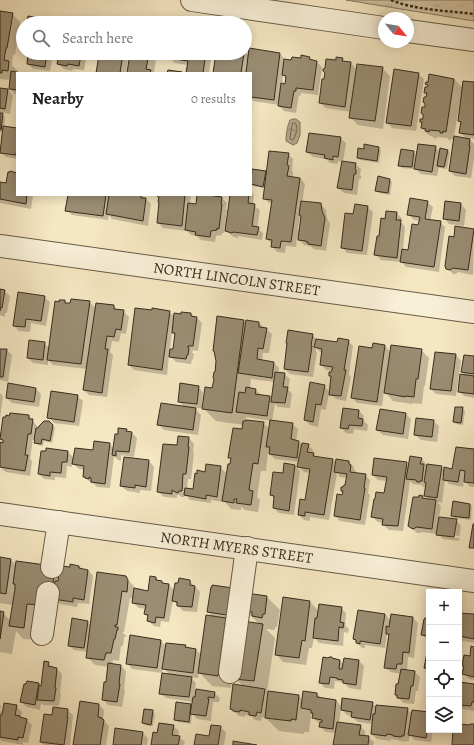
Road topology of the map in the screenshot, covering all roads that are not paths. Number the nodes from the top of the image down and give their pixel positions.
1 (192, 0) edge
2 (378, 27) edge
3 (414, 32) edge
4 (474, 40) edge
5 (0, 246) edge
6 (474, 312) edge
7 (0, 514) edge
8 (59, 522) junction
9 (247, 548) junction
10 (52, 567) dead end
11 (474, 581) edge
12 (48, 593) dead end
13 (42, 634) dead end
14 (230, 672) dead end

1 - 2 street
3 - 4 street
5 - 6 street, NORTH LINCOLN STREET
7 - 8 street, NORTH MYERS STREET
8 - 9 street, NORTH MYERS STREET
8 - 10 street
9 - 11 street, NORTH MYERS STREET
9 - 14 street
12 - 13 street

